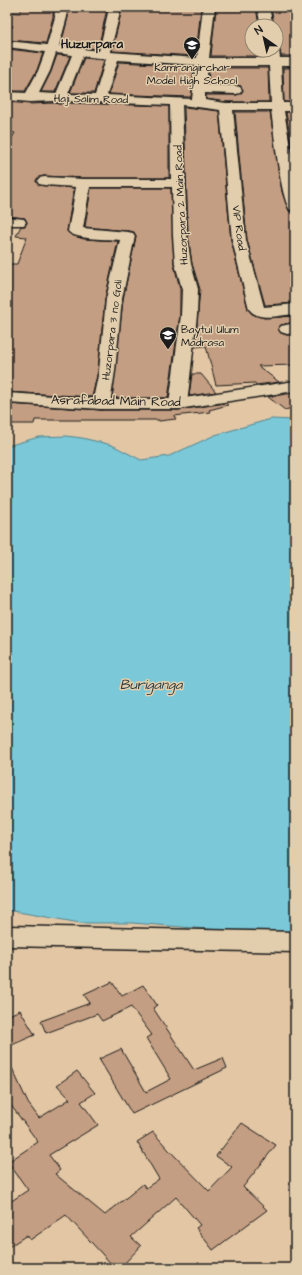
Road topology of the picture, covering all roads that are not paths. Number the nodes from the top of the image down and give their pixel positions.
1 (60, 7) edge
2 (113, 7) edge
3 (209, 7) edge
4 (263, 7) edge
5 (265, 18) edge
6 (7, 44) edge
7 (52, 49) junction
8 (79, 52) junction
9 (108, 55) junction
10 (250, 58) edge
11 (274, 58) edge
12 (281, 58) edge
13 (203, 62) junction
14 (295, 62) edge
15 (199, 89) junction
16 (7, 96) edge
17 (30, 98) junction
18 (60, 99) junction
19 (100, 99) junction
20 (135, 100) junction
21 (176, 101) junction
22 (198, 103) junction
23 (245, 106) junction
24 (277, 106) junction
25 (226, 107) junction
26 (295, 107) edge
27 (131, 114) dead end
28 (291, 172) edge
29 (44, 181) dead end
30 (84, 183) junction
31 (178, 183) junction
32 (295, 207) edge
33 (295, 309) edge
34 (295, 386) edge
35 (7, 398) edge
36 (101, 404) junction
37 (178, 404) junction
38 (7, 936) edge
39 (295, 942) edge

1 - 7 street
2 - 9 street
3 - 13 street
4 - 5 street
6 - 7 street
7 - 8 street
7 - 17 street
8 - 9 street
8 - 18 street
9 - 13 street
9 - 19 street
10 - 13 street
11 - 24 street
12 - 14 street
13 - 15 street
15 - 22 street
15 - 23 street
16 - 17 street, Haji Salim Road
17 - 18 street, Haji Salim Road
18 - 19 street, Haji Salim Road
19 - 20 street, Haji Salim Road
20 - 21 street, Haji Salim Road
20 - 27 street
21 - 22 street, Haji Salim Road
21 - 31 street, Huzorpara 2 Main Road
22 - 25 street, Haji Salim Road
23 - 24 street, Haji Salim Road
23 - 25 street, Haji Salim Road
24 - 26 street, Haji Salim Road
24 - 28 street
25 - 33 street, VIP Road
28 - 32 street
29 - 30 street
30 - 31 street
30 - 36 street, Huzorpara 3 no Goli
31 - 37 street, Huzorpara 2 Main Road
34 - 37 street, Asrafabad Main Road
35 - 36 street, Asrafabad Main Road
36 - 37 street, Asrafabad Main Road
38 - 39 street

